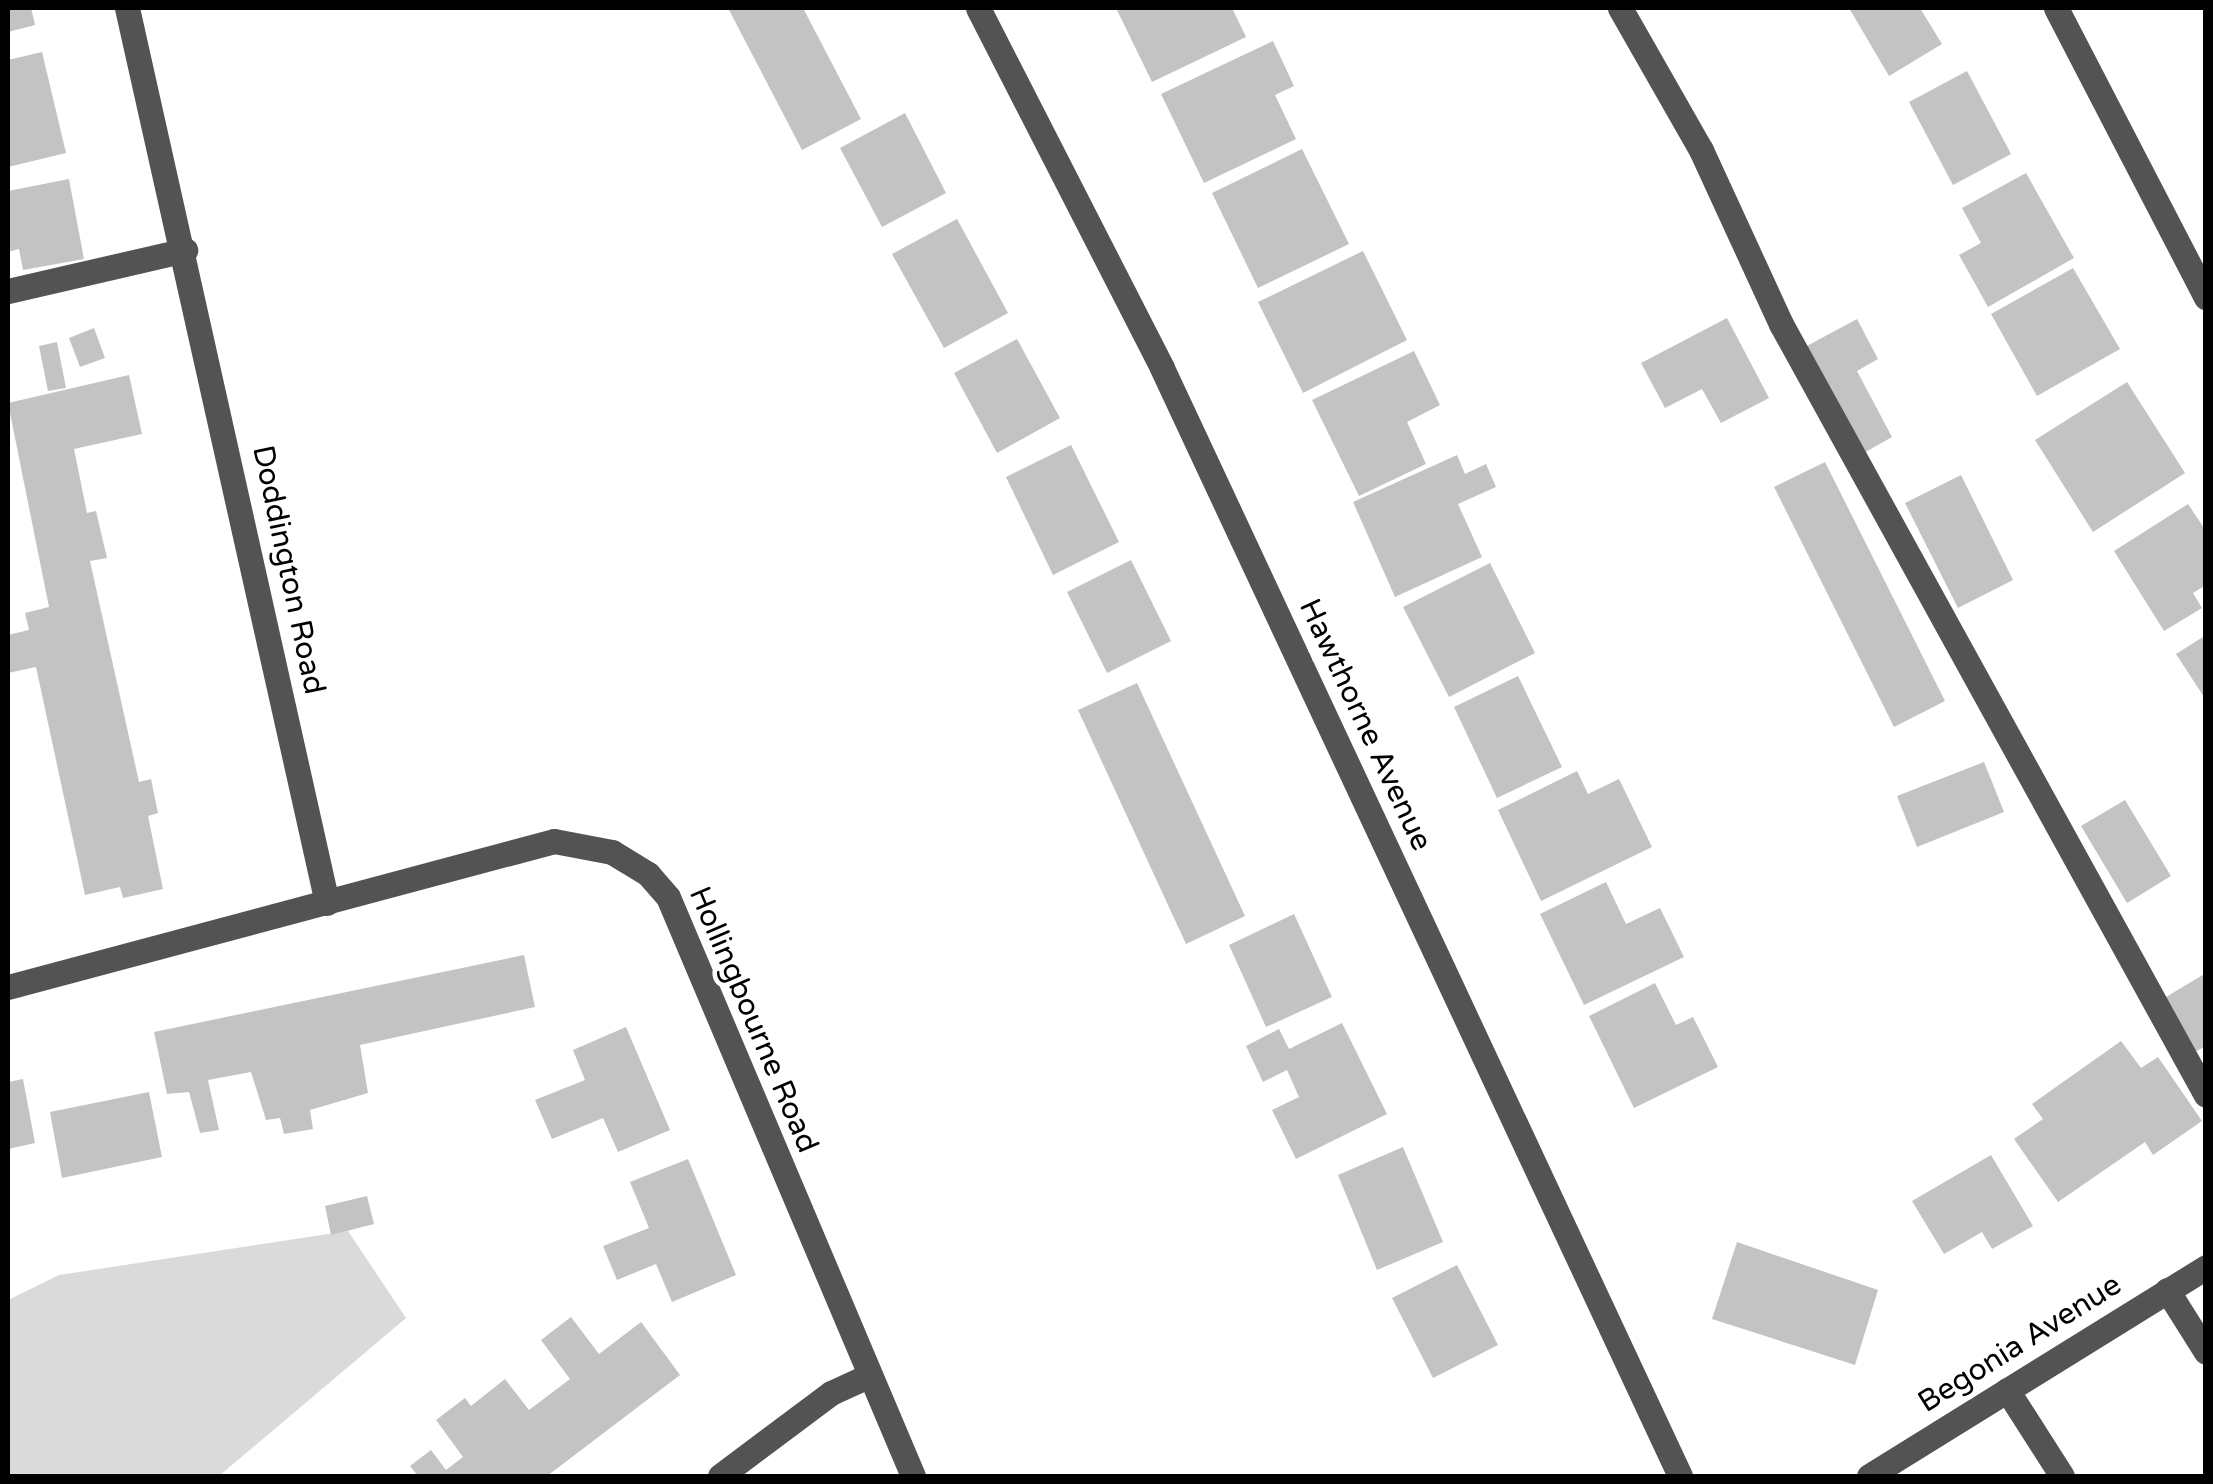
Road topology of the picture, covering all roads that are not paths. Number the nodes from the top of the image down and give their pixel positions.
1 (126, 8) edge
2 (978, 8) edge
3 (1620, 8) edge
4 (2056, 8) edge
5 (184, 250) junction
6 (8, 291) edge
7 (2206, 297) edge
8 (327, 903) junction
9 (8, 987) edge
10 (2206, 1095) edge
11 (2206, 1267) edge
12 (2167, 1290) junction
13 (2206, 1352) edge
14 (868, 1376) junction
15 (2007, 1390) junction
16 (720, 1476) edge
17 (913, 1476) edge
18 (1680, 1476) edge
19 (1869, 1476) edge
20 (2062, 1476) edge

1 - 5 street, Doddington Road
2 - 18 street, Hawthorne Avenue
3 - 10 street
4 - 7 street
5 - 6 street
5 - 8 street, Doddington Road
8 - 9 street, Hollingbourne Road
8 - 14 street, Hollingbourne Road
11 - 12 street, Begonia Avenue
12 - 13 street
12 - 15 street, Begonia Avenue
14 - 16 street
14 - 17 street, Hollingbourne Road
15 - 19 street, Begonia Avenue
15 - 20 street

